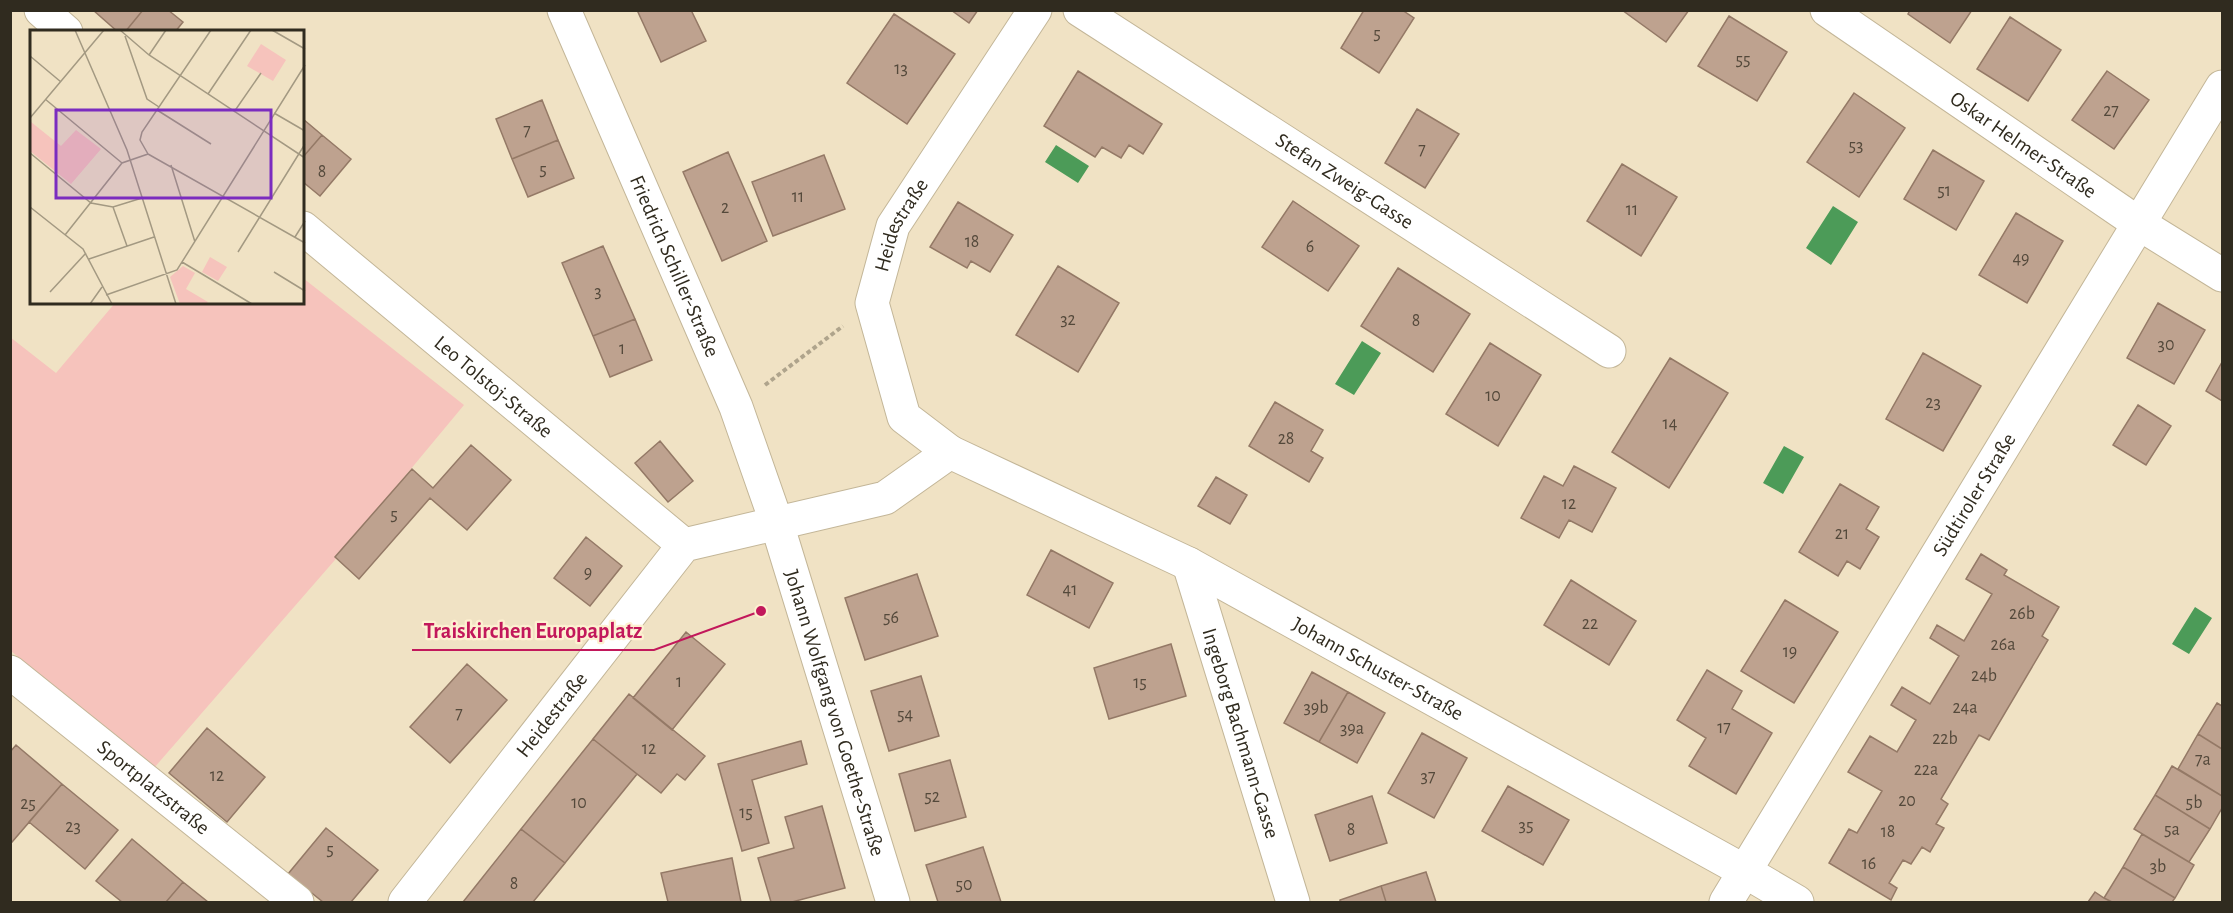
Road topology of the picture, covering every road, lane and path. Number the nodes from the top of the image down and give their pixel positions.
1 (41, 10) edge
2 (564, 10) edge
3 (1035, 10) edge
4 (1080, 10) edge
5 (1839, 14) edge
6 (64, 30) edge
7 (2223, 87) edge
8 (2138, 223) junction
9 (304, 229) edge
10 (2223, 275) edge
11 (872, 303) junction
12 (1609, 351) dead end
13 (736, 407) junction
14 (950, 452) junction
15 (777, 524) junction
16 (684, 545) junction
17 (1189, 564) junction
18 (10, 672) edge
19 (1746, 872) junction
20 (297, 903) edge
21 (405, 903) edge
22 (892, 903) edge
23 (1293, 903) edge
24 (1726, 903) edge
25 (1797, 903) edge

1 - 6 street
2 - 13 street, Friedrich Schiller-Straße
3 - 11 street, Heidestraße
4 - 12 street, Stefan Zweig-Gasse
5 - 8 street, Oskar Helmer-Straße
7 - 8 street, Südtiroler Straße
8 - 10 street, Oskar Helmer-Straße
8 - 19 street, Südtiroler Straße
9 - 16 street, Leo Tolstoj-Straße
11 - 13 path, Heidestraße
11 - 14 street, Johann Schuster-Straße
13 - 15 street, Friedrich Schiller-Straße
14 - 15 street
14 - 17 street, Johann Schuster-Straße
15 - 16 street
15 - 22 street, Johann Wolfgang von Goethe-Straße
16 - 21 street, Heidestraße
17 - 19 street, Johann Schuster-Straße
17 - 23 street, Ingeborg Bachmann-Gasse
18 - 20 street, Sportplatzstraße
19 - 24 street, Südtiroler Straße
19 - 25 street, Johann Schuster-Straße

